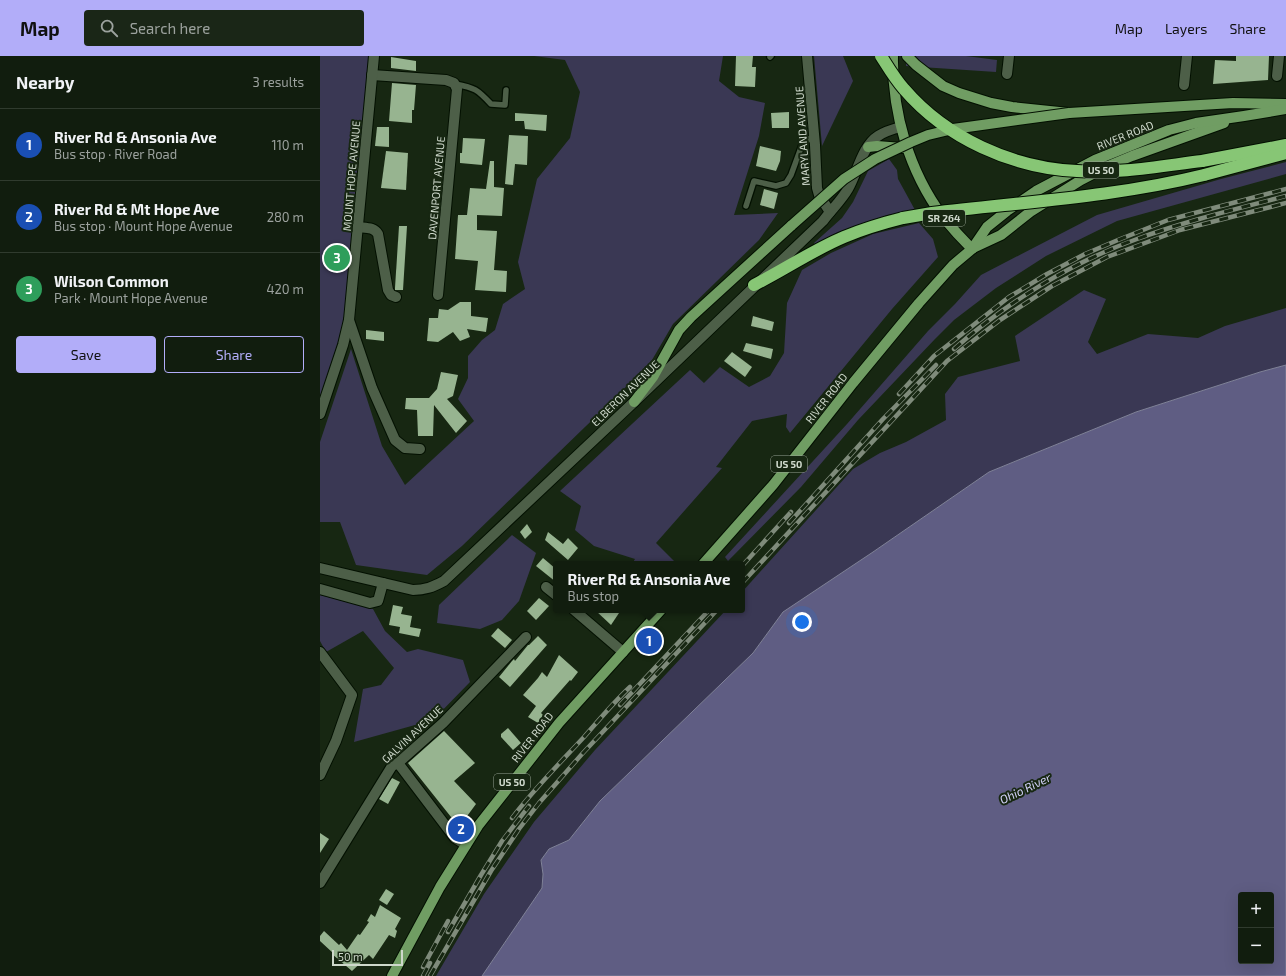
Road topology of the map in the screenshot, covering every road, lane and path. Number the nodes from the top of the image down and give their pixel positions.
1 (374, 56) edge
2 (808, 56) edge
3 (881, 56) edge
4 (893, 56) edge
5 (907, 56) edge
6 (1009, 56) edge
7 (1187, 56) edge
8 (1279, 56) edge
9 (1007, 74) dead end
10 (372, 75) junction
11 (1278, 76) dead end
12 (454, 84) junction
13 (1184, 85) dead end
14 (506, 90) dead end
15 (1286, 104) edge
16 (1286, 109) edge
17 (1069, 113) junction
18 (1244, 116) junction
19 (901, 127) junction
20 (815, 135) junction
21 (1286, 145) edge
22 (868, 147) junction
23 (908, 149) junction
24 (1286, 153) edge
25 (746, 206) dead end
26 (830, 212) junction
27 (358, 227) junction
28 (972, 249) junction
29 (754, 285) junction
30 (438, 295) dead end
31 (396, 297) dead end
32 (349, 320) junction
33 (634, 402) junction
34 (320, 414) edge
35 (420, 449) dead end
36 (706, 561) edge
37 (320, 568) edge
38 (383, 583) junction
39 (546, 587) dead end
40 (320, 589) edge
41 (553, 593) edge
42 (578, 613) edge
43 (658, 613) edge
44 (526, 637) dead end
45 (320, 652) edge
46 (623, 652) junction
47 (398, 763) junction
48 (320, 775) edge
49 (466, 845) junction
50 (320, 883) edge
51 (392, 976) edge

1 - 10 street, MOUNT HOPE AVENUE
2 - 20 street, MARYLAND AVENUE
3 - 21 highway, bridge
4 - 19 main road, SR 264
5 - 17 main road, bridge
6 - 9 street
7 - 13 street
8 - 11 street
10 - 12 street
10 - 27 street, MOUNT HOPE AVENUE
12 - 14 lane
12 - 30 street, DAVENPORT AVENUE
15 - 17 main road
16 - 18 main road, RIVER ROAD / US 50
17 - 33 main road, bridge
18 - 28 main road, RIVER ROAD / US 50
18 - 28 main road, RIVER ROAD / US 50
19 - 22 street, ELBERON AVENUE
19 - 23 main road, SR 264
20 - 25 lane
20 - 26 street, MARYLAND AVENUE
22 - 23 main road
22 - 26 street, ELBERON AVENUE
23 - 28 main road, SR 264
24 - 29 highway, bridge
26 - 29 street, ELBERON AVENUE
27 - 31 street
27 - 32 street, MOUNT HOPE AVENUE
28 - 36 main road, RIVER ROAD / US 50
29 - 33 street, ELBERON AVENUE
32 - 34 street, MOUNT HOPE AVENUE
32 - 35 street
33 - 38 street, ELBERON AVENUE
37 - 38 street, ELBERON AVENUE
38 - 40 street
39 - 41 street
42 - 46 street
43 - 46 main road, RIVER ROAD / US 50
44 - 47 street, GALVIN AVENUE
45 - 48 street
46 - 49 main road, RIVER ROAD / US 50
47 - 49 street
47 - 50 street, GALVIN AVENUE
49 - 51 main road, RIVER ROAD / US 50

